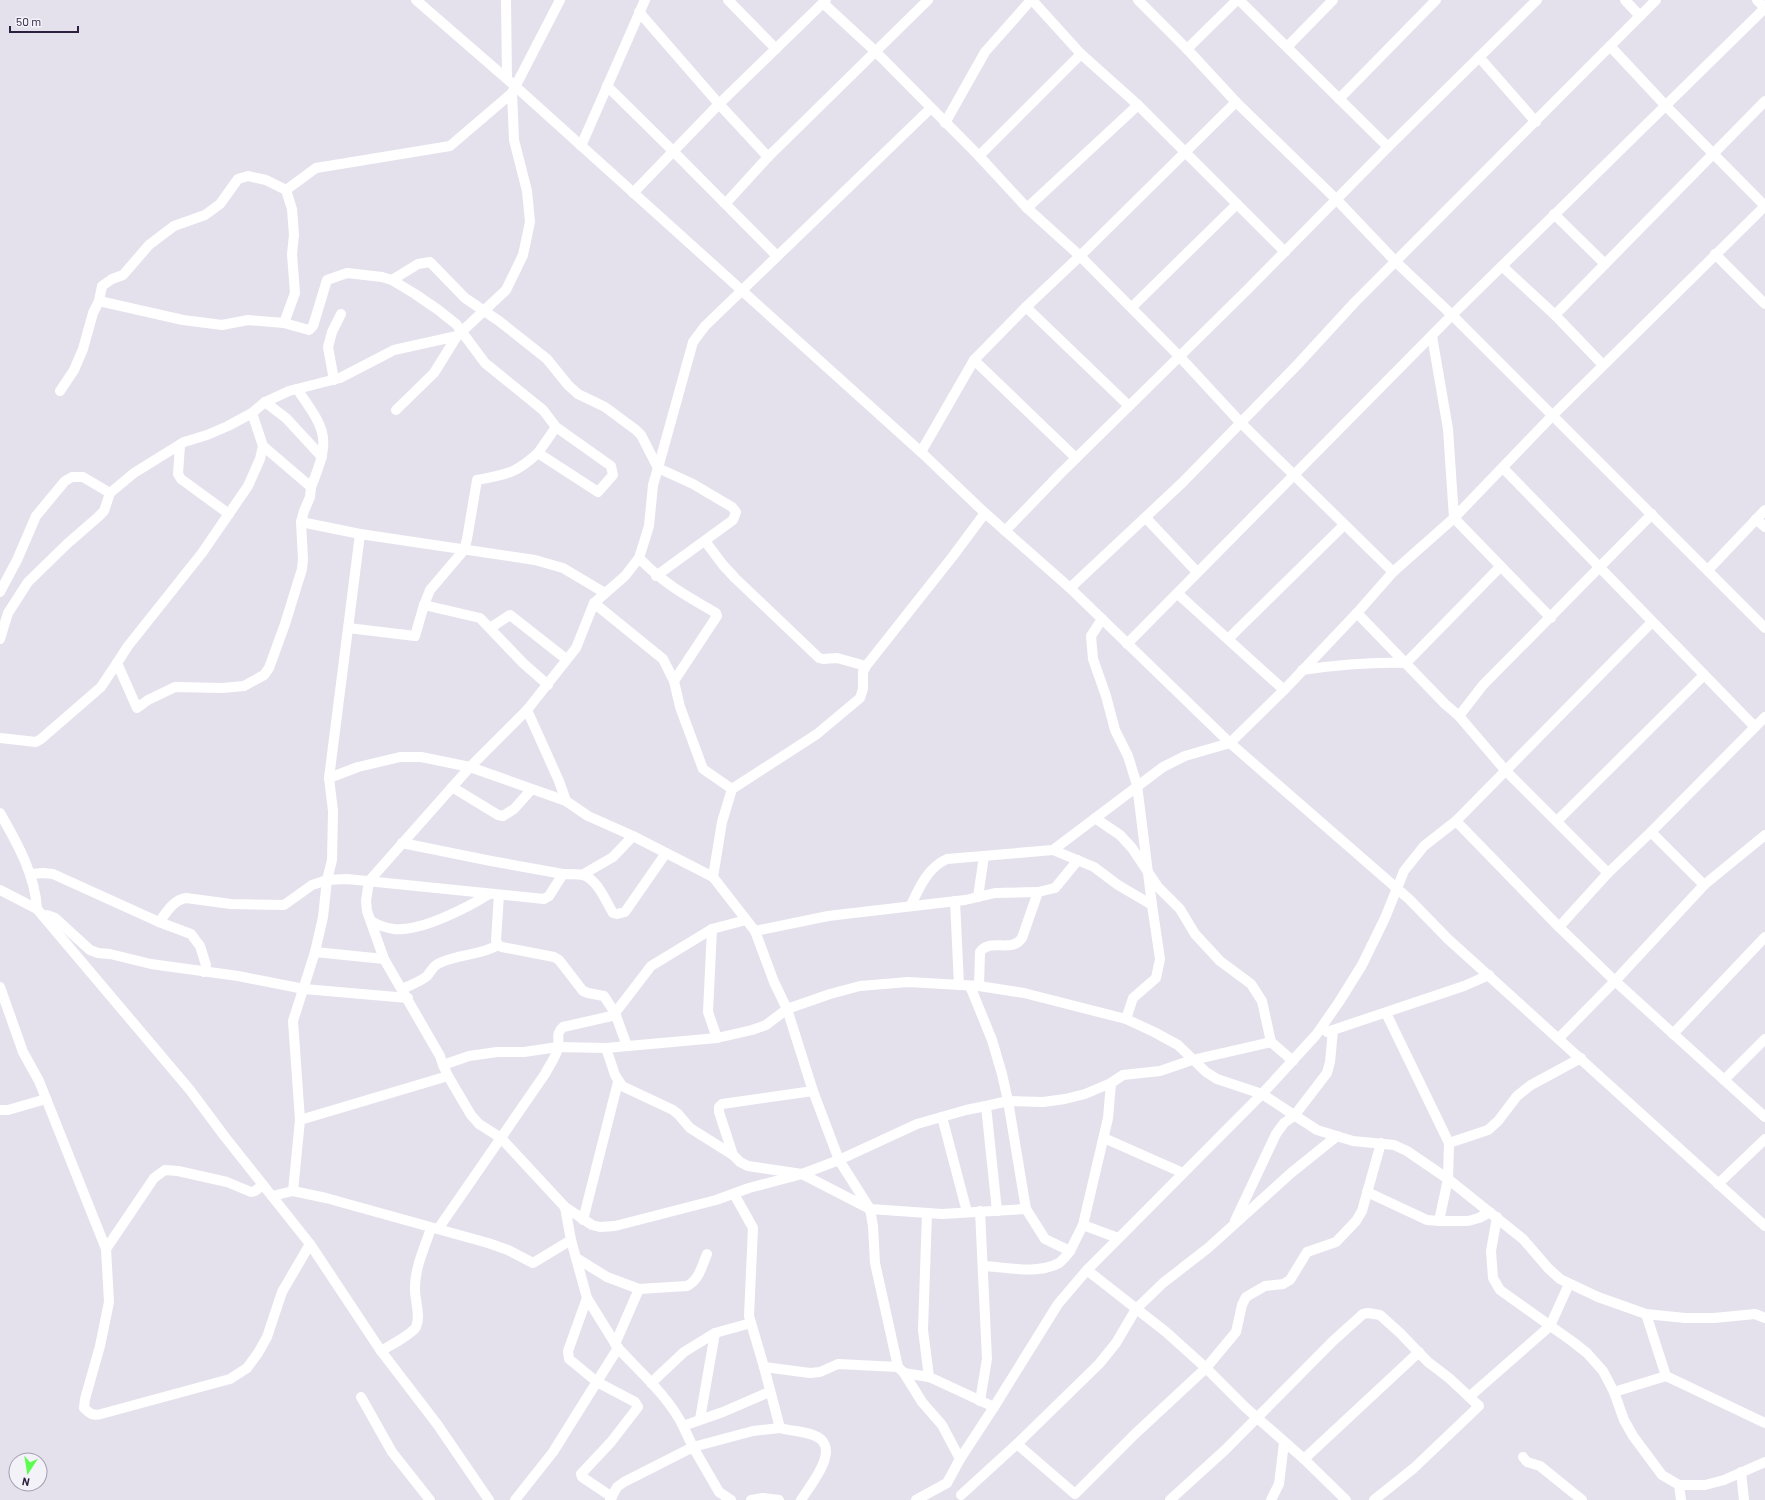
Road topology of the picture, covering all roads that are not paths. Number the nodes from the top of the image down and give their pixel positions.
1 (416, 0) edge
2 (506, 0) edge
3 (560, 0) edge
4 (645, 0) edge
5 (728, 0) edge
6 (928, 0) edge
7 (1031, 0) edge
8 (1138, 0) edge
9 (1238, 0) edge
10 (1333, 0) edge
11 (1436, 0) edge
12 (1537, 0) edge
13 (1625, 0) edge
14 (1656, 0) edge
15 (1757, 0) edge
16 (824, 2) edge
17 (639, 12) junction
18 (1640, 16) junction
19 (1610, 46) junction
20 (1287, 48) junction
21 (776, 49) junction
22 (1187, 49) junction
23 (875, 51) junction
24 (1081, 54) junction
25 (1479, 57) junction
26 (507, 78) junction
27 (607, 86) junction
28 (513, 90) junction
29 (1339, 99) junction
30 (1765, 101) edge
31 (1236, 102) junction
32 (719, 104) junction
33 (1138, 104) junction
34 (1666, 106) junction
35 (931, 108) junction
36 (1536, 122) junction
37 (945, 123) junction
38 (581, 146) junction
39 (1388, 147) junction
40 (673, 150) junction
41 (1186, 152) junction
42 (1713, 155) junction
43 (979, 156) junction
44 (768, 157) junction
45 (286, 190) junction
46 (633, 193) junction
47 (1337, 200) junction
48 (726, 203) junction
49 (1237, 204) junction
50 (1765, 206) edge
51 (1027, 208) junction
52 (1554, 214) junction
53 (1285, 252) junction
54 (1715, 254) junction
55 (777, 256) junction
56 (1080, 256) junction
57 (1396, 262) junction
58 (1605, 264) junction
59 (1502, 266) junction
60 (392, 280) junction
61 (742, 292) junction
62 (99, 301) junction
63 (1765, 304) edge
64 (1026, 307) junction
65 (1132, 307) junction
66 (483, 311) junction
67 (341, 314) dead end
68 (1452, 315) junction
69 (1555, 315) junction
70 (284, 323) junction
71 (460, 334) junction
72 (1432, 336) junction
73 (1180, 357) junction
74 (974, 360) junction
75 (1603, 366) junction
76 (334, 380) junction
77 (297, 389) junction
78 (60, 391) dead end
79 (265, 402) junction
80 (1129, 406) junction
81 (396, 410) dead end
82 (252, 413) junction
83 (1552, 416) junction
84 (1241, 423) junction
85 (556, 427) junction
86 (180, 445) junction
87 (263, 446) junction
88 (921, 452) junction
89 (538, 453) junction
90 (322, 457) junction
91 (1076, 458) junction
92 (658, 468) junction
93 (1503, 468) junction
94 (1294, 476) junction
95 (310, 487) junction
96 (110, 494) junction
97 (1765, 510) edge
98 (985, 513) junction
99 (229, 514) junction
100 (1652, 514) junction
101 (1146, 518) junction
102 (1454, 518) junction
103 (1756, 519) junction
104 (302, 522) junction
105 (1344, 525) junction
106 (1765, 527) edge
107 (1005, 531) junction
108 (360, 534) junction
109 (705, 540) junction
110 (464, 550) junction
111 (639, 558) junction
112 (1500, 568) junction
113 (1600, 568) junction
114 (1708, 570) junction
115 (1197, 572) junction
116 (1394, 572) junction
117 (656, 576) junction
118 (1070, 588) junction
119 (0, 592) edge
120 (605, 593) junction
121 (1178, 594) junction
122 (594, 603) junction
123 (424, 605) junction
124 (0, 606) edge
125 (8, 613) junction
126 (1357, 613) junction
127 (1551, 618) junction
128 (1102, 619) junction
129 (1652, 622) junction
130 (348, 628) junction
131 (490, 628) junction
132 (1765, 628) edge
133 (0, 639) edge
134 (1228, 639) junction
135 (1127, 644) junction
136 (566, 659) junction
137 (117, 663) junction
138 (1406, 663) junction
139 (866, 666) junction
140 (1302, 670) junction
141 (1704, 675) junction
142 (674, 681) junction
143 (548, 684) junction
144 (1284, 690) junction
145 (527, 710) junction
146 (1459, 716) junction
147 (1765, 717) edge
148 (1755, 727) junction
149 (0, 738) edge
150 (1230, 743) junction
151 (470, 767) junction
152 (1505, 770) junction
153 (329, 778) junction
154 (1137, 785) junction
155 (452, 787) junction
156 (732, 789) junction
157 (531, 790) junction
158 (566, 801) junction
159 (0, 813) edge
160 (1095, 818) junction
161 (1456, 821) junction
162 (1557, 821) junction
163 (1651, 832) junction
164 (1765, 835) edge
165 (633, 836) junction
166 (402, 843) junction
167 (1053, 850) junction
168 (666, 853) junction
169 (984, 856) junction
170 (1078, 860) junction
171 (1148, 872) junction
172 (1608, 873) junction
173 (31, 874) junction
174 (563, 874) junction
175 (582, 875) junction
176 (713, 877) junction
177 (328, 880) junction
178 (369, 881) junction
179 (1704, 885) junction
180 (1396, 888) junction
181 (0, 890) edge
182 (1038, 892) junction
183 (494, 895) junction
184 (978, 897) junction
185 (955, 901) junction
186 (911, 905) junction
187 (1152, 905) junction
188 (40, 911) junction
189 (746, 920) junction
190 (371, 921) junction
191 (159, 922) junction
192 (1559, 927) junction
193 (712, 929) junction
194 (754, 931) junction
195 (1765, 937) edge
196 (498, 945) junction
197 (315, 952) junction
198 (384, 959) junction
199 (204, 972) junction
200 (1489, 975) junction
201 (1615, 981) junction
202 (959, 985) junction
203 (974, 986) junction
204 (0, 987) edge
205 (304, 989) junction
206 (402, 989) junction
207 (408, 998) junction
208 (787, 1009) junction
209 (1386, 1013) junction
210 (615, 1014) junction
211 (1126, 1019) junction
212 (1333, 1030) junction
213 (1673, 1034) junction
214 (1316, 1035) junction
215 (716, 1038) junction
216 (1559, 1038) junction
217 (1765, 1039) edge
218 (1271, 1042) junction
219 (627, 1046) junction
220 (558, 1047) junction
221 (606, 1048) junction
222 (1581, 1058) junction
223 (1192, 1060) junction
224 (1293, 1061) junction
225 (443, 1065) junction
226 (448, 1076) junction
227 (1724, 1080) junction
228 (618, 1082) junction
229 (1111, 1082) junction
230 (813, 1091) junction
231 (1262, 1094) junction
232 (46, 1099) junction
233 (1008, 1101) junction
234 (986, 1106) junction
235 (0, 1110) edge
236 (1294, 1116) junction
237 (942, 1117) junction
238 (1765, 1117) edge
239 (300, 1120) junction
240 (1337, 1136) junction
241 (501, 1138) junction
242 (1104, 1138) junction
243 (1765, 1139) edge
244 (1381, 1143) junction
245 (1449, 1143) junction
246 (732, 1156) junction
247 (839, 1160) junction
248 (1183, 1173) junction
249 (802, 1174) junction
250 (1448, 1179) junction
251 (1718, 1184) junction
252 (263, 1185) junction
253 (293, 1191) junction
254 (1367, 1192) junction
255 (734, 1194) junction
256 (272, 1196) junction
257 (565, 1208) junction
258 (870, 1209) junction
259 (1026, 1209) junction
260 (980, 1211) junction
261 (997, 1211) junction
262 (967, 1212) junction
263 (927, 1213) junction
264 (1493, 1214) junction
265 (583, 1220) junction
266 (1439, 1221) junction
267 (1083, 1225) junction
268 (1232, 1226) junction
269 (1765, 1226) edge
270 (434, 1229) junction
271 (1118, 1238) junction
272 (571, 1240) junction
273 (310, 1244) junction
274 (106, 1249) junction
275 (1070, 1251) junction
276 (707, 1254) dead end
277 (578, 1259) junction
278 (983, 1266) junction
279 (1087, 1270) junction
280 (1569, 1284) junction
281 (638, 1289) junction
282 (587, 1298) junction
283 (1136, 1309) junction
284 (1646, 1314) junction
285 (1765, 1318) edge
286 (751, 1323) junction
287 (1550, 1326) junction
288 (715, 1333) junction
289 (617, 1346) junction
290 (381, 1351) junction
291 (1419, 1352) junction
292 (764, 1367) junction
293 (1206, 1368) junction
294 (901, 1370) junction
295 (1666, 1376) junction
296 (929, 1378) junction
297 (597, 1382) junction
298 (651, 1383) junction
299 (769, 1392) junction
300 (1614, 1392) junction
301 (361, 1397) dead end
302 (1469, 1397) junction
303 (980, 1401) junction
304 (994, 1407) junction
305 (1256, 1417) junction
306 (700, 1419) junction
307 (1765, 1423) edge
308 (683, 1426) junction
309 (780, 1428) junction
310 (1284, 1442) junction
311 (1017, 1444) junction
312 (693, 1447) junction
313 (1523, 1457) dead end
314 (960, 1459) junction
315 (1304, 1459) junction
316 (1765, 1462) edge
317 (1741, 1472) junction
318 (947, 1483) junction
319 (1679, 1485) junction
320 (1074, 1497) edge
321 (611, 1498) edge
322 (963, 1498) edge
323 (430, 1500) edge
324 (489, 1500) edge
325 (515, 1500) edge
326 (731, 1500) edge
327 (751, 1500) edge
328 (779, 1500) edge
329 (801, 1500) edge
330 (916, 1500) edge
331 (1170, 1500) edge
332 (1271, 1500) edge
333 (1346, 1500) edge
334 (1374, 1500) edge
335 (1582, 1500) edge
336 (1681, 1500) edge
337 (1744, 1500) edge

1 - 26 street
2 - 26 street
3 - 28 street
4 - 17 street
5 - 21 street
6 - 23 street
7 - 24 street
7 - 37 street
8 - 22 street
9 - 20 street
9 - 22 street
10 - 20 street
11 - 29 street
12 - 25 street
13 - 18 street
14 - 18 street
15 - 34 street
16 - 21 street
16 - 23 street
17 - 27 street
17 - 32 street
18 - 19 street
19 - 34 street
19 - 36 street
20 - 29 street
21 - 32 street
22 - 31 street
23 - 35 street
23 - 44 street
24 - 33 street
24 - 43 street
25 - 36 street
25 - 39 street
26 - 28 street
27 - 38 street
27 - 40 street
28 - 38 street
28 - 45 street
28 - 66 street
29 - 39 street
30 - 42 street
31 - 41 street
31 - 47 street
32 - 40 street
32 - 44 street
33 - 41 street
33 - 51 street
34 - 42 street
34 - 52 street
35 - 37 street
35 - 55 street
36 - 57 street
37 - 43 street
38 - 46 street
39 - 47 street
40 - 46 street
40 - 48 street
41 - 49 street
41 - 56 street
42 - 50 street
42 - 58 street
43 - 51 street
44 - 48 street
45 - 62 street
45 - 70 street
46 - 61 street
47 - 53 street
47 - 57 street
48 - 55 street
49 - 53 street
49 - 65 street
50 - 54 street
51 - 56 street
52 - 58 street
52 - 59 street
53 - 73 street
54 - 63 street
54 - 75 street
55 - 61 street
56 - 64 street
56 - 65 street
57 - 68 street
57 - 84 street
58 - 69 street
59 - 68 street
59 - 69 street
60 - 66 street
60 - 70 street
60 - 71 street
61 - 88 street
61 - 92 street
62 - 70 street
62 - 78 street
64 - 74 street
64 - 80 street
65 - 73 street
66 - 71 street
66 - 92 street
67 - 76 street
68 - 72 street
68 - 83 street
69 - 75 street
71 - 76 street
71 - 81 street
71 - 85 street
72 - 94 street
72 - 102 street
73 - 80 street
73 - 84 street
74 - 88 street
74 - 91 street
75 - 83 street
76 - 77 street
77 - 79 street
77 - 90 street
79 - 82 street
79 - 90 street
80 - 91 street
82 - 86 street
82 - 87 street
83 - 93 street
83 - 100 street
84 - 94 street
84 - 101 street
85 - 89 street
85 - 89 street
86 - 96 street
86 - 99 street
87 - 95 street
87 - 99 street
88 - 98 street
89 - 110 street
90 - 95 street
91 - 107 street
92 - 109 street
92 - 111 street
93 - 102 street
93 - 113 street
94 - 105 street
94 - 115 street
95 - 104 street
96 - 119 street
96 - 125 street
97 - 103 street
98 - 107 street
98 - 139 street
99 - 137 street
100 - 113 street
100 - 114 street
101 - 115 street
101 - 118 street
102 - 112 street
102 - 116 street
103 - 106 street
103 - 114 street
104 - 108 street
104 - 137 street
105 - 116 street
105 - 134 street
107 - 118 street
108 - 110 street
108 - 130 street
109 - 117 street
109 - 139 street
110 - 120 street
110 - 123 street
111 - 117 street
111 - 120 street
112 - 127 street
112 - 138 street
113 - 127 street
113 - 129 street
114 - 132 street
115 - 121 street
116 - 126 street
117 - 142 street
118 - 128 street
120 - 122 street
121 - 134 street
121 - 135 street
122 - 136 street
122 - 142 street
123 - 130 street
123 - 131 street
124 - 125 street
125 - 133 street
126 - 138 street
126 - 140 street
127 - 146 street
128 - 135 street
128 - 154 street
129 - 141 street
129 - 152 street
130 - 153 street
131 - 136 street
131 - 143 street
134 - 144 street
135 - 150 street
136 - 143 street
137 - 149 street
138 - 140 street
138 - 146 street
139 - 156 street
140 - 144 street
141 - 148 street
141 - 162 street
142 - 156 street
143 - 145 street
144 - 150 street
145 - 151 street
145 - 158 street
146 - 152 street
147 - 148 street
148 - 163 street
150 - 154 street
150 - 180 street
151 - 153 street
151 - 155 street
151 - 157 street
152 - 161 street
152 - 162 street
153 - 177 street
154 - 160 street
154 - 171 street
155 - 157 street
155 - 166 street
156 - 176 street
157 - 158 street
158 - 165 street
159 - 173 street
160 - 167 street
160 - 171 street
161 - 180 street
161 - 192 street
162 - 172 street
163 - 172 street
163 - 179 street
164 - 179 street
165 - 168 street
165 - 175 street
166 - 174 street
166 - 178 street
167 - 169 street
167 - 170 street
168 - 175 street
168 - 176 street
169 - 184 street
169 - 186 street
170 - 182 street
170 - 187 street
171 - 187 street
171 - 218 street
172 - 192 street
173 - 188 street
173 - 191 street
174 - 175 street
174 - 183 street
176 - 189 street
177 - 178 street
177 - 191 street
177 - 197 street
178 - 183 street
178 - 190 street
179 - 201 street
180 - 200 street
180 - 214 street
181 - 188 street
182 - 184 street
182 - 203 street
183 - 190 street
183 - 196 street
184 - 185 street
185 - 186 street
185 - 202 street
186 - 194 street
187 - 211 street
188 - 199 street
188 - 252 street
189 - 193 street
189 - 194 street
190 - 198 street
191 - 199 street
192 - 201 street
193 - 210 street
193 - 215 street
194 - 208 street
195 - 213 street
196 - 206 street
196 - 210 street
197 - 198 street
197 - 205 street
198 - 206 street
199 - 205 street
200 - 209 street
200 - 216 street
201 - 213 street
201 - 216 street
202 - 203 street
202 - 208 street
203 - 211 street
203 - 233 street
204 - 232 street
205 - 207 street
205 - 239 street
206 - 207 street
207 - 225 street
208 - 215 street
208 - 230 street
209 - 212 street
209 - 245 street
210 - 219 street
210 - 220 street
211 - 223 street
212 - 214 street
212 - 236 street
213 - 227 street
214 - 224 street
215 - 219 street
216 - 222 street
217 - 227 street
218 - 223 street
218 - 224 street
219 - 221 street
220 - 221 street
220 - 225 street
220 - 241 street
221 - 228 street
222 - 245 street
222 - 251 street
223 - 229 street
223 - 231 street
224 - 231 street
225 - 226 street
226 - 239 street
226 - 241 street
227 - 238 street
228 - 246 street
228 - 265 street
229 - 233 street
229 - 242 street
230 - 246 street
230 - 247 street
231 - 236 street
231 - 248 street
232 - 235 street
232 - 274 street
233 - 234 street
233 - 259 street
234 - 237 street
234 - 261 street
236 - 240 street
236 - 268 street
237 - 247 street
237 - 262 street
239 - 253 street
240 - 244 street
240 - 268 street
241 - 257 street
241 - 270 street
242 - 248 street
242 - 267 street
243 - 251 street
244 - 250 street
244 - 254 street
245 - 250 street
246 - 249 street
247 - 249 street
247 - 258 street
248 - 271 street
249 - 255 street
249 - 258 street
250 - 264 street
250 - 266 street
251 - 269 street
252 - 256 street
252 - 274 street
253 - 256 street
253 - 270 street
254 - 266 street
254 - 293 street
255 - 265 street
255 - 286 street
256 - 273 street
257 - 265 street
257 - 272 street
258 - 263 street
258 - 294 street
259 - 261 street
259 - 275 street
260 - 261 street
260 - 262 street
260 - 278 street
262 - 263 street
263 - 296 street
264 - 266 street
264 - 280 street
264 - 287 street
267 - 271 street
267 - 275 street
268 - 283 street
270 - 272 street
270 - 290 street
271 - 279 street
272 - 277 street
273 - 274 street
273 - 290 street
275 - 278 street
276 - 281 street
277 - 281 street
277 - 282 street
278 - 303 street
279 - 283 street
279 - 304 street
280 - 284 street
280 - 287 street
281 - 289 street
282 - 289 street
282 - 297 street
283 - 293 street
283 - 311 street
284 - 285 street
284 - 295 street
286 - 288 street
286 - 292 street
287 - 300 street
287 - 302 street
288 - 298 street
288 - 306 street
289 - 297 street
289 - 298 street
290 - 324 street
291 - 302 street
291 - 305 street
291 - 315 street
292 - 294 street
292 - 299 street
293 - 305 street
293 - 320 street
294 - 296 street
294 - 314 street
295 - 300 street
295 - 307 street
296 - 303 street
297 - 321 street
297 - 325 street
298 - 308 street
299 - 306 street
299 - 309 street
300 - 319 street
301 - 323 street
302 - 334 street
303 - 304 street
304 - 314 street
305 - 310 street
305 - 331 street
306 - 308 street
308 - 312 street
309 - 312 street
309 - 329 street
310 - 315 street
310 - 332 street
311 - 320 street
311 - 322 street
312 - 321 street
312 - 326 street
313 - 335 street
314 - 318 street
315 - 333 street
316 - 317 street
317 - 319 street
317 - 337 street
318 - 322 street
318 - 330 street
319 - 336 street
327 - 328 street

